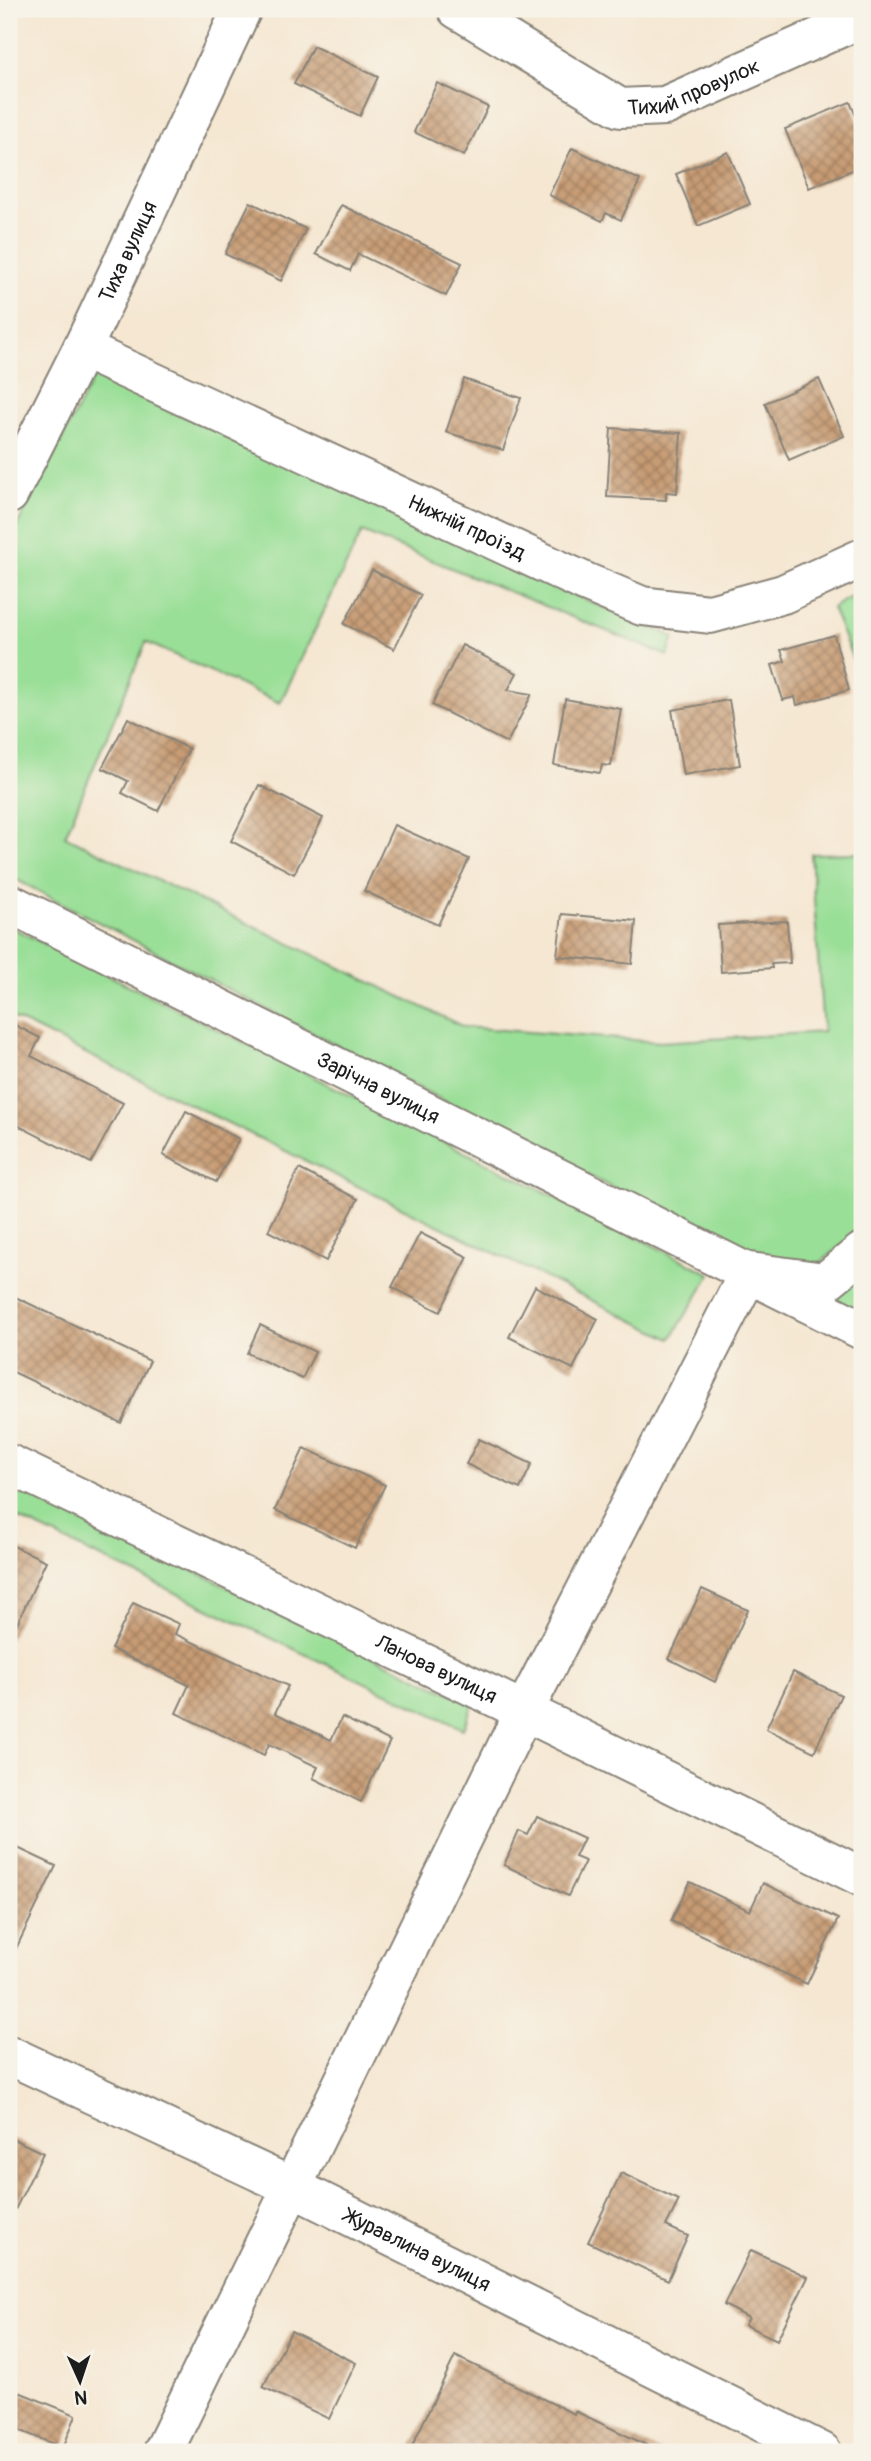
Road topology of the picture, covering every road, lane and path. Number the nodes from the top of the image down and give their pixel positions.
1 (242, 9) edge
2 (457, 9) edge
3 (862, 18) edge
4 (82, 349) junction
5 (9, 494) edge
6 (862, 558) edge
7 (9, 903) edge
8 (862, 1252) edge
9 (749, 1272) junction
10 (862, 1330) edge
11 (9, 1464) edge
12 (524, 1711) junction
13 (862, 1877) edge
14 (9, 2055) edge
15 (292, 2187) junction
16 (163, 2452) edge
17 (822, 2452) edge

1 - 4 street, Тиха вулиця
2 - 3 street, Тихий провулок
4 - 5 street, Тиха вулиця
4 - 6 street, Нижній проїзд
7 - 9 street, Зарічна вулиця
8 - 9 street, Зарічна вулиця
9 - 10 street, Зарічна вулиця
9 - 12 street
11 - 12 street, Ланова вулиця
12 - 13 street, Ланова вулиця
12 - 15 street
14 - 15 street, Журавлина вулиця
15 - 16 street
15 - 17 street, Журавлина вулиця

